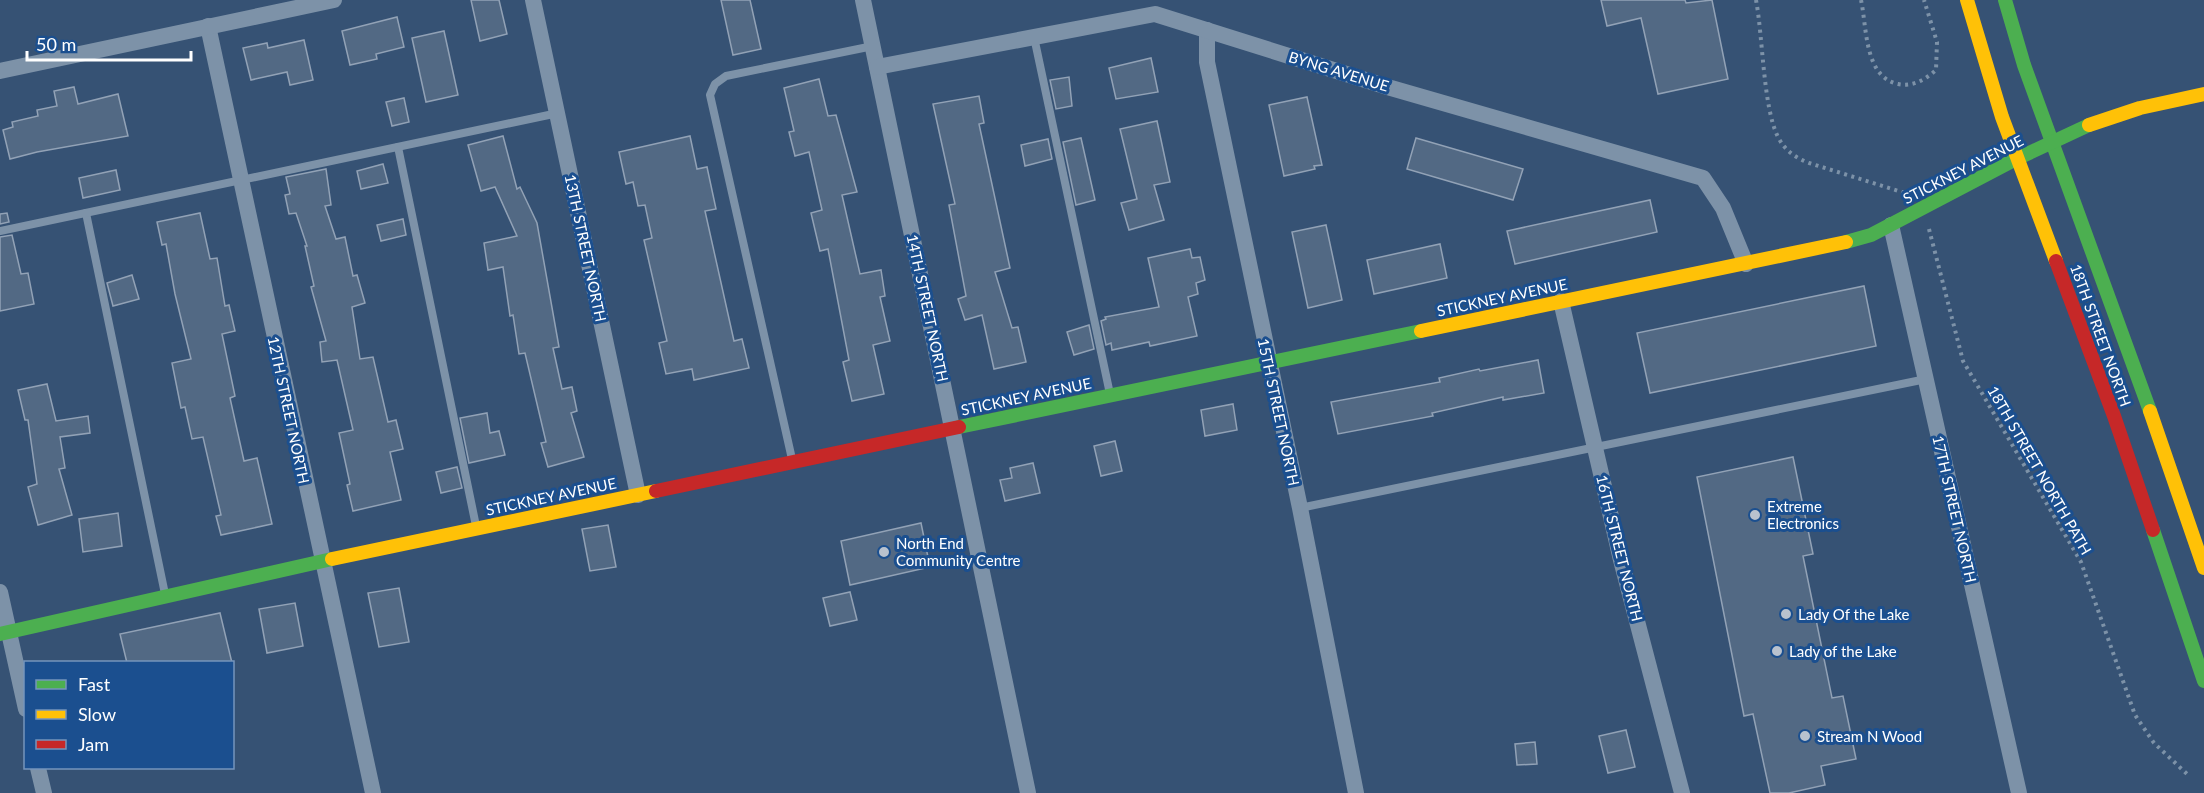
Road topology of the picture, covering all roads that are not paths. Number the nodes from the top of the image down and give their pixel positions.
1 (334, 0) edge
2 (533, 0) edge
3 (863, 0) edge
4 (1967, 0) edge
5 (2005, 0) edge
6 (208, 26) junction
7 (1207, 30) junction
8 (1034, 37) junction
9 (873, 46) junction
10 (877, 67) junction
11 (0, 71) edge
12 (2204, 94) edge
13 (558, 113) junction
14 (398, 147) junction
15 (241, 180) junction
16 (86, 213) junction
17 (1891, 225) junction
18 (0, 231) edge
19 (1746, 264) junction
20 (1561, 301) junction
21 (1268, 363) junction
22 (1926, 379) junction
23 (1110, 395) junction
24 (954, 429) junction
25 (1595, 447) junction
26 (793, 462) junction
27 (638, 495) junction
28 (1300, 508) junction
29 (477, 529) junction
30 (321, 561) junction
31 (2204, 568) edge
32 (0, 592) edge
33 (166, 596) junction
34 (4, 633) edge
35 (2204, 681) edge
36 (24, 702) edge
37 (38, 769) edge
38 (44, 793) edge
39 (373, 793) edge
40 (1028, 793) edge
41 (1356, 793) edge
42 (1682, 793) edge
43 (2019, 793) edge

1 - 6 street
2 - 13 street, 13TH STREET NORTH
3 - 9 street, 14TH STREET NORTH
4 - 35 street, 18TH STREET NORTH
5 - 31 street, 18TH STREET NORTH
6 - 11 street
6 - 15 street, 12TH STREET NORTH
7 - 8 street, BYNG AVENUE
7 - 19 street, BYNG AVENUE
7 - 21 street, 15TH STREET NORTH
8 - 10 street, BYNG AVENUE
8 - 23 lane
9 - 10 street, 14TH STREET NORTH
9 - 26 lane
10 - 24 street, 14TH STREET NORTH
12 - 17 street, STICKNEY AVENUE
13 - 14 lane
13 - 27 street, 13TH STREET NORTH
14 - 15 lane
14 - 29 lane
15 - 16 lane
15 - 30 street, 12TH STREET NORTH
16 - 18 lane
16 - 33 lane
17 - 19 street, STICKNEY AVENUE
17 - 22 street, 17TH STREET NORTH
19 - 20 street, STICKNEY AVENUE
20 - 21 street, STICKNEY AVENUE
20 - 25 street, 16TH STREET NORTH
21 - 23 street, STICKNEY AVENUE
21 - 28 street, 15TH STREET NORTH
22 - 25 lane
22 - 43 street, 17TH STREET NORTH
23 - 24 street, STICKNEY AVENUE
24 - 26 street, STICKNEY AVENUE
24 - 40 street, 14TH STREET NORTH
25 - 28 lane
25 - 42 street, 16TH STREET NORTH
26 - 27 street, STICKNEY AVENUE
27 - 29 street, STICKNEY AVENUE
28 - 41 street, 15TH STREET NORTH
29 - 30 street, STICKNEY AVENUE
30 - 33 street, STICKNEY AVENUE
30 - 39 street, 12TH STREET NORTH
32 - 34 street
33 - 34 street, STICKNEY AVENUE
34 - 36 street
37 - 38 street

